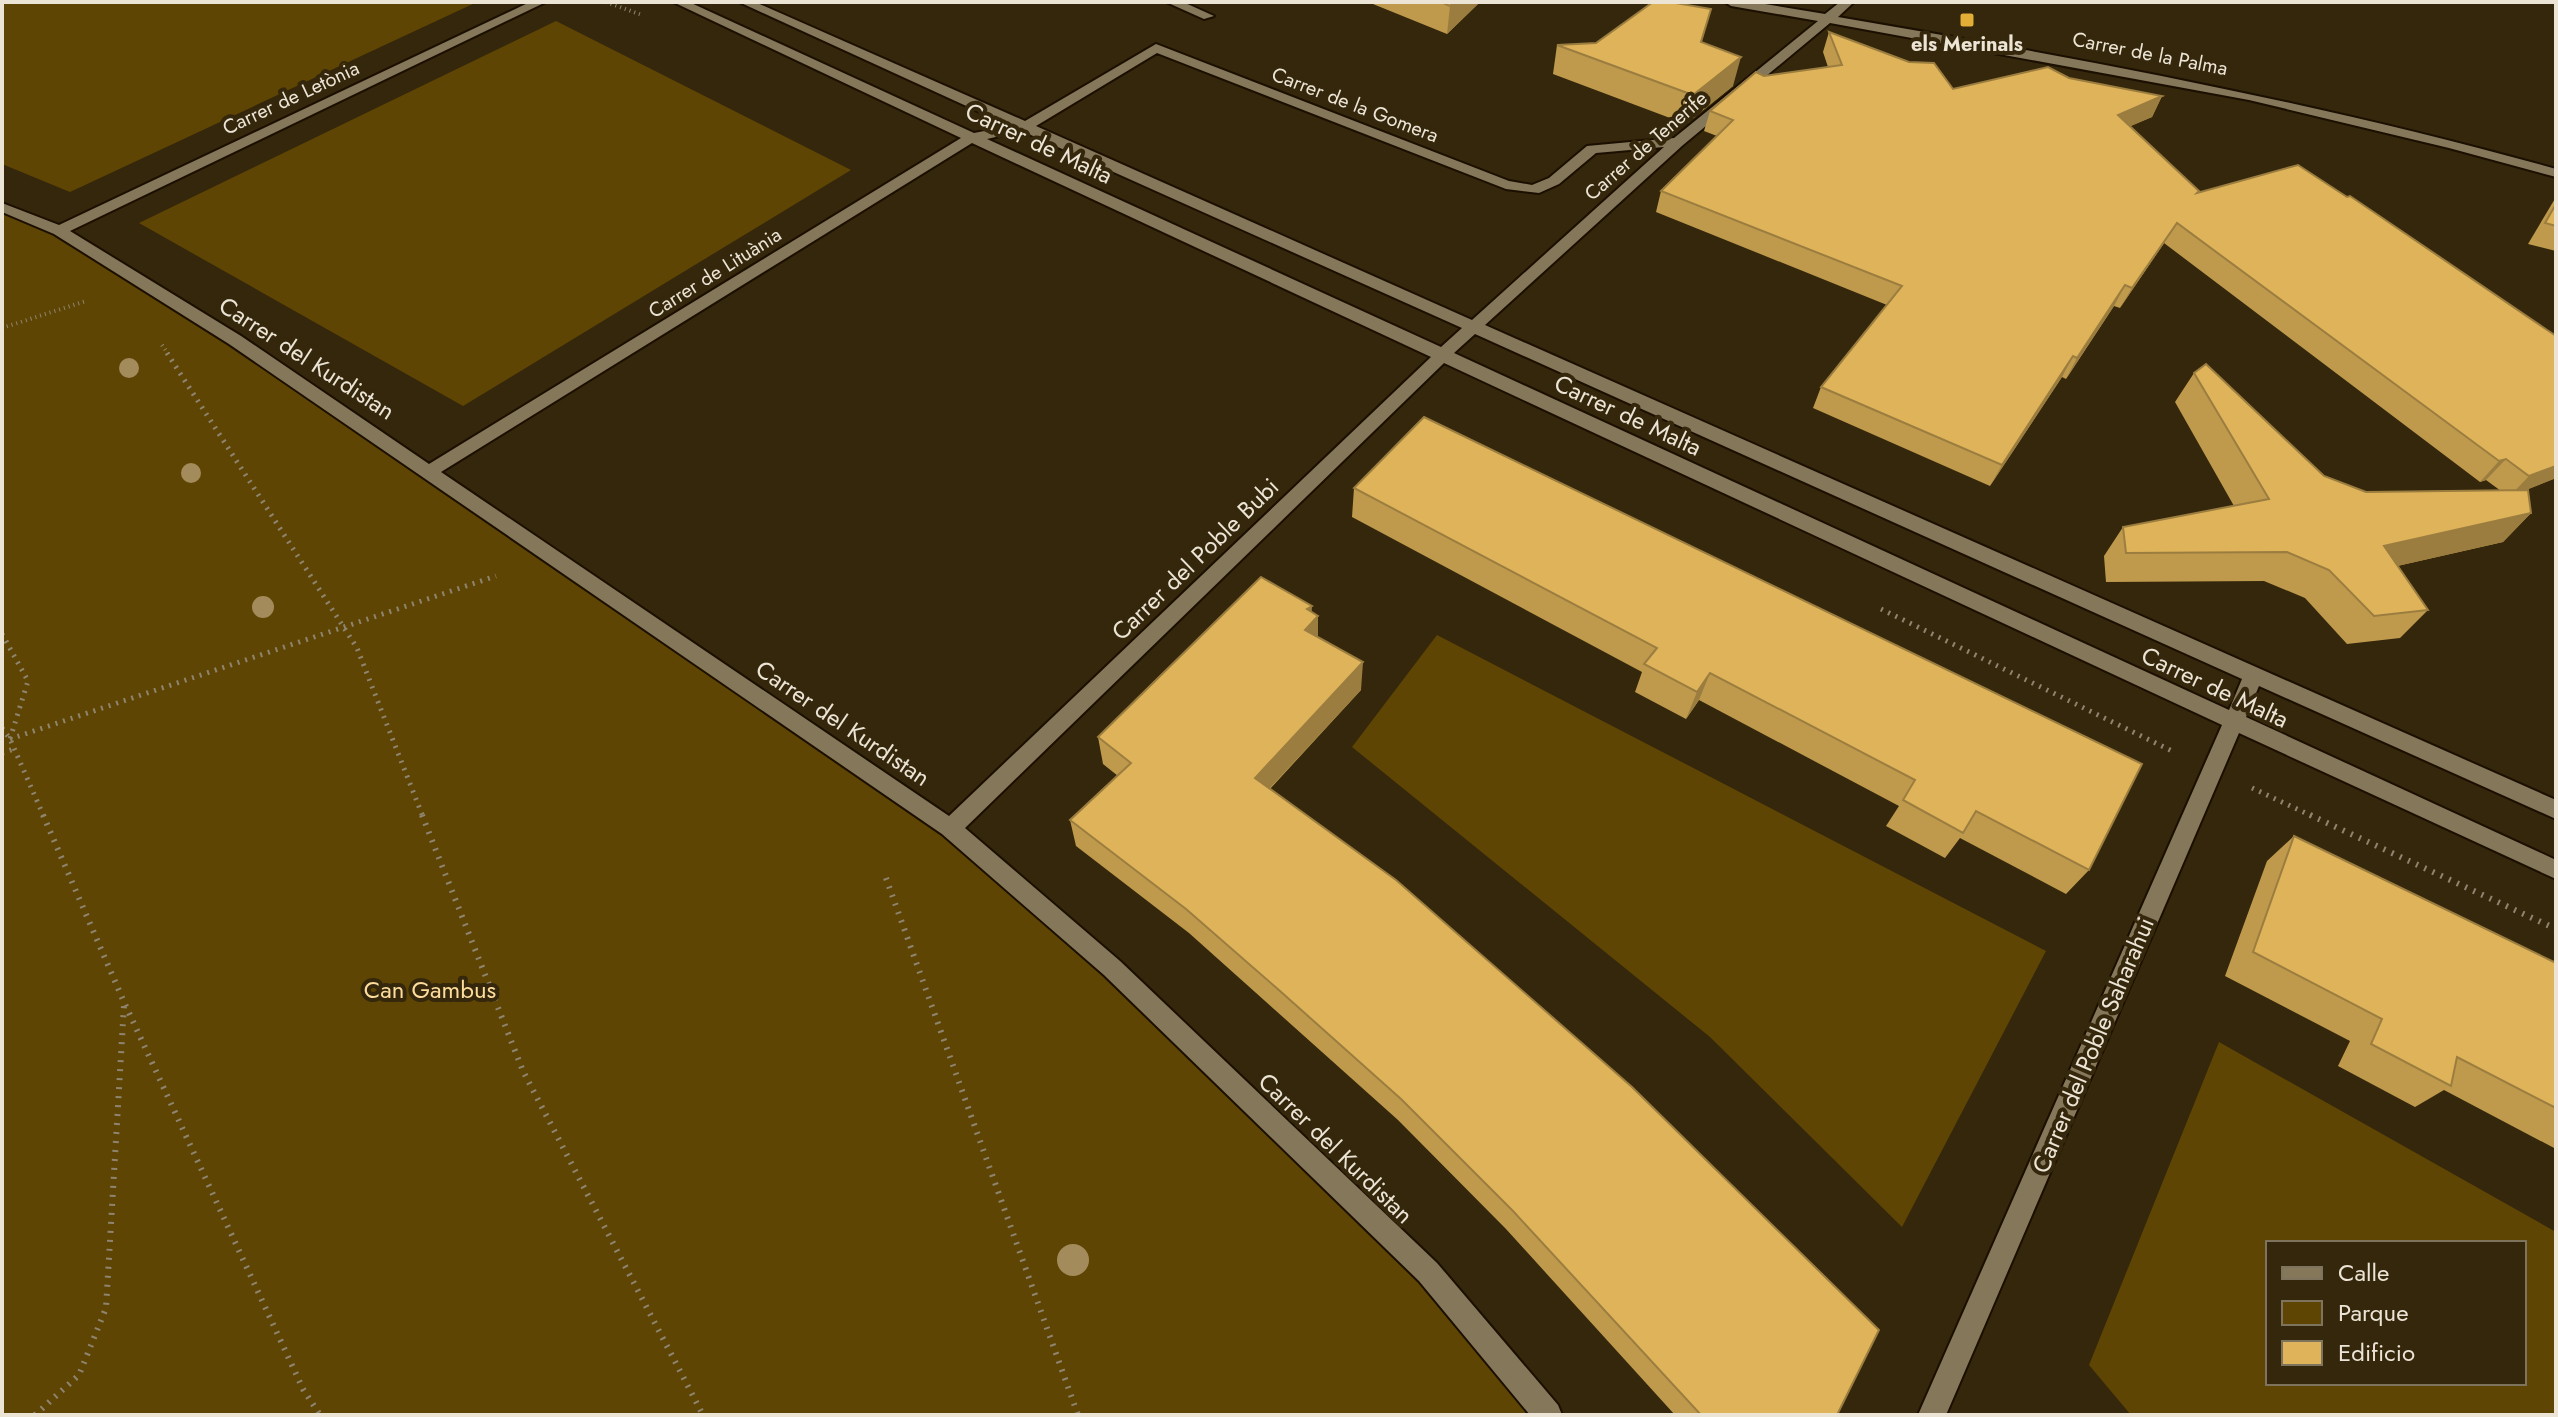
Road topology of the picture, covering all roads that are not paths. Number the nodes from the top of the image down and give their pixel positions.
1 (540, 2) edge
2 (679, 2) edge
3 (745, 2) edge
4 (1172, 2) edge
5 (1731, 2) edge
6 (1848, 2) edge
7 (1208, 16) dead end
8 (1830, 19) junction
9 (1027, 126) junction
10 (971, 138) junction
11 (1678, 142) junction
12 (2556, 173) edge
13 (2, 207) edge
14 (59, 231) junction
15 (1475, 326) junction
16 (1442, 355) junction
17 (430, 471) junction
18 (2254, 675) junction
19 (2232, 722) junction
20 (2556, 810) edge
21 (950, 828) junction
22 (2556, 870) edge
23 (1548, 1415) edge
24 (1932, 1415) edge

1 - 14 street, Carrer de Letònia
2 - 10 street, Carrer de Malta
3 - 9 street, Carrer de Malta
4 - 7 street
5 - 8 street, Carrer de la Palma
6 - 8 street, Carrer de Tenerife
8 - 11 street, Carrer de Tenerife
8 - 12 street, Carrer de la Palma
9 - 10 street, Carrer de Lituània
9 - 11 street, Carrer de la Gomera
9 - 15 street, Carrer de Malta
10 - 16 street, Carrer de Malta
10 - 17 street, Carrer de Lituània
11 - 15 street, Carrer de Tenerife
13 - 14 street, Carrer del Kurdistan
14 - 17 street, Carrer del Kurdistan
15 - 16 street, Carrer del Poble Bubi
15 - 18 street, Carrer de Malta
16 - 19 street, Carrer de Malta
16 - 21 street, Carrer del Poble Bubi
17 - 21 street, Carrer del Kurdistan
18 - 19 street, Carrer del Poble Saharahui
18 - 20 street, Carrer de Malta
19 - 22 street, Carrer de Malta
19 - 24 street, Carrer del Poble Saharahui
21 - 23 street, Carrer del Kurdistan

